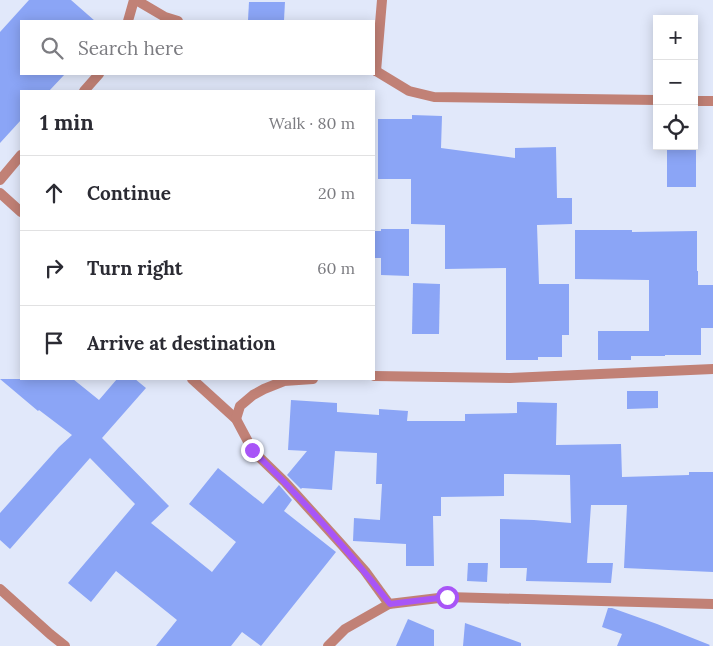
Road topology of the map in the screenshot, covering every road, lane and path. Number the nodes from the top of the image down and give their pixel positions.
1 (135, 0) edge
2 (382, 0) edge
3 (128, 20) edge
4 (174, 20) edge
5 (375, 71) edge
6 (98, 75) edge
7 (85, 90) edge
8 (653, 100) edge
9 (698, 101) edge
10 (713, 101) edge
11 (20, 157) edge
12 (0, 180) edge
13 (0, 193) edge
14 (20, 211) edge
15 (713, 369) edge
16 (375, 376) edge
17 (193, 380) edge
18 (303, 380) edge
19 (236, 420) junction
20 (0, 590) edge
21 (390, 604) junction
22 (713, 604) edge
23 (66, 646) edge
24 (328, 646) edge

1 - 3 street
1 - 4 street
2 - 5 street
5 - 8 street
6 - 7 street
9 - 10 street
11 - 12 street
13 - 14 street
15 - 16 street
17 - 19 street
18 - 19 street
19 - 21 street
20 - 23 street
21 - 22 street
21 - 24 street

